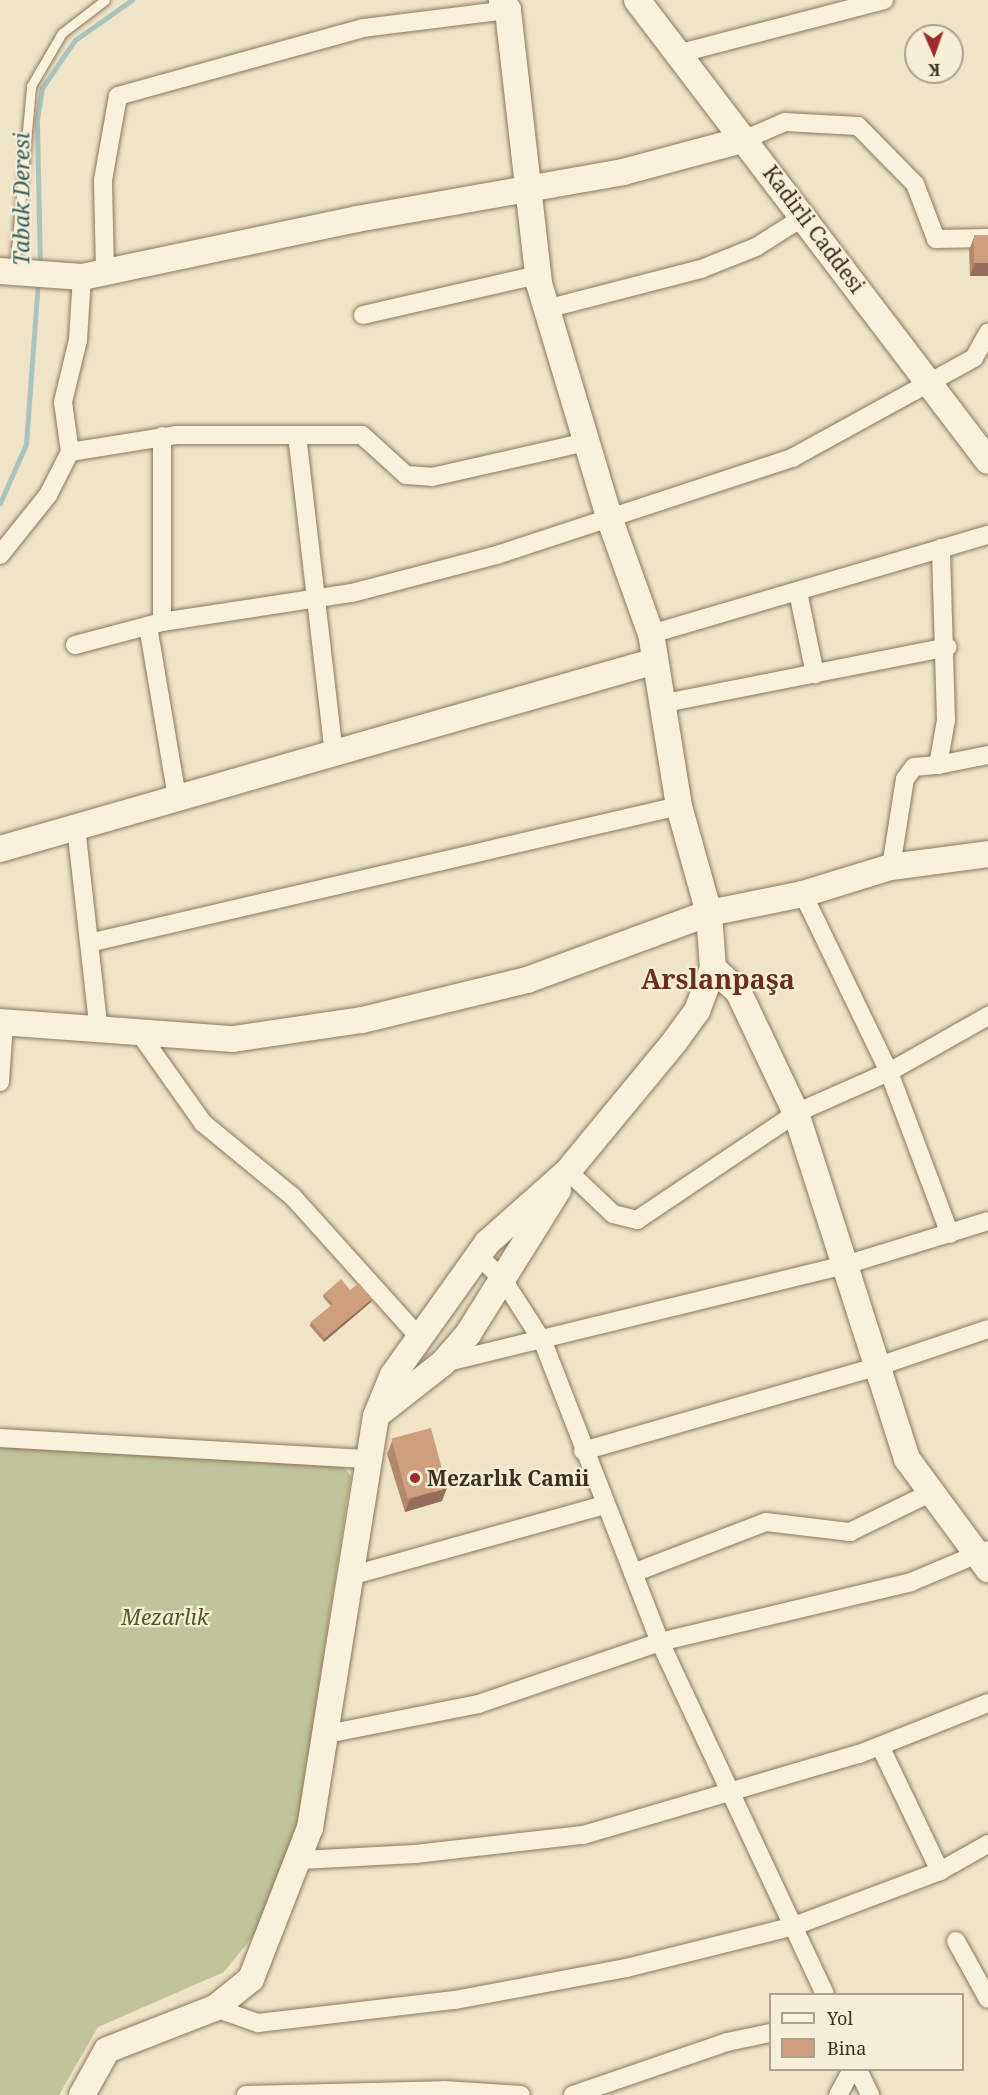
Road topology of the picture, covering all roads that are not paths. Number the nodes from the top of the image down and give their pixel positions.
1 (105, 0) edge
2 (637, 0) edge
3 (884, 0) edge
4 (505, 5) edge
5 (681, 53) junction
6 (746, 139) junction
7 (528, 191) junction
8 (805, 216) junction
9 (988, 238) edge
10 (11, 273) edge
11 (94, 274) junction
12 (538, 275) junction
13 (546, 309) junction
14 (363, 315) dead end
15 (988, 333) edge
16 (928, 380) junction
17 (960, 423) junction
18 (988, 428) edge
19 (297, 435) junction
20 (162, 436) junction
21 (586, 442) junction
22 (70, 452) junction
23 (988, 461) edge
24 (610, 520) junction
25 (988, 535) edge
26 (941, 548) junction
27 (0, 555) edge
28 (798, 592) junction
29 (316, 599) junction
30 (155, 624) junction
31 (651, 634) junction
32 (75, 645) dead end
33 (947, 647) junction
34 (656, 661) junction
35 (815, 674) junction
36 (665, 704) junction
37 (334, 753) junction
38 (988, 755) edge
39 (938, 765) junction
40 (177, 798) junction
41 (679, 806) junction
42 (76, 827) junction
43 (0, 849) edge
44 (988, 854) edge
45 (891, 867) junction
46 (802, 894) junction
47 (709, 914) junction
48 (93, 942) junction
49 (713, 968) junction
50 (988, 1016) edge
51 (2, 1022) edge
52 (99, 1032) junction
53 (140, 1034) junction
54 (889, 1072) junction
55 (0, 1082) edge
56 (796, 1113) junction
57 (568, 1172) junction
58 (988, 1221) edge
59 (950, 1234) junction
60 (478, 1256) junction
61 (842, 1266) junction
62 (504, 1281) junction
63 (988, 1329) edge
64 (418, 1336) junction
65 (543, 1342) junction
66 (443, 1363) junction
67 (876, 1367) junction
68 (376, 1416) junction
69 (0, 1438) edge
70 (583, 1451) junction
71 (369, 1459) junction
72 (932, 1492) junction
73 (605, 1505) junction
74 (985, 1558) edge
75 (633, 1573) junction
76 (350, 1576) junction
77 (660, 1642) junction
78 (988, 1703) edge
79 (327, 1734) junction
80 (880, 1746) junction
81 (732, 1792) junction
82 (988, 1844) edge
83 (301, 1860) junction
84 (940, 1871) junction
85 (794, 1926) junction
86 (956, 1941) dead end
87 (824, 1993) edge
88 (988, 1999) edge
89 (215, 2008) junction
90 (769, 2033) edge
91 (851, 2071) edge
92 (858, 2071) edge
93 (443, 2093) edge
94 (82, 2095) edge
95 (246, 2095) edge
96 (520, 2095) edge
97 (573, 2095) edge
98 (838, 2095) edge
99 (870, 2095) edge

1 - 10 lane
2 - 5 street, Kadirli Caddesi
3 - 5 street
4 - 7 street
4 - 11 street
5 - 6 street, Kadirli Caddesi
6 - 7 street
6 - 8 street, Kadirli Caddesi
6 - 9 street
7 - 11 street
7 - 12 street
8 - 13 street
8 - 16 street, Kadirli Caddesi
10 - 11 street
11 - 22 street
12 - 13 street
12 - 14 street
13 - 21 street
15 - 16 street
16 - 17 street, Kadirli Caddesi
16 - 24 street
17 - 18 street
17 - 23 street, Kadirli Caddesi
19 - 20 street
19 - 21 street
19 - 29 street
20 - 22 street
20 - 30 street
21 - 24 street
22 - 27 street
24 - 29 street
24 - 31 street
25 - 26 street
26 - 28 street
26 - 33 street
28 - 31 street
28 - 35 street
29 - 30 street
29 - 37 street
30 - 32 street
30 - 40 street
31 - 34 street
33 - 35 street
33 - 39 street
34 - 36 street
34 - 37 street
35 - 36 street
36 - 41 street
37 - 40 street
38 - 39 street
39 - 45 street
40 - 42 street
41 - 47 street
41 - 48 street
42 - 43 street
42 - 48 street
44 - 45 street
45 - 46 street
46 - 47 street
46 - 54 street
47 - 49 street
47 - 53 street
48 - 52 street
49 - 56 street
49 - 57 street
50 - 54 street
51 - 52 street
51 - 55 street
52 - 53 street
53 - 64 street
54 - 56 street
54 - 59 street
56 - 57 street
56 - 61 street
57 - 60 street
57 - 62 street
58 - 59 street
59 - 61 street
60 - 62 street
60 - 64 street
61 - 65 street
61 - 67 street
62 - 65 street
62 - 66 street
63 - 67 street
64 - 68 street
65 - 66 street
65 - 70 street
66 - 68 street
67 - 70 street
67 - 72 street
68 - 71 street
69 - 71 street
70 - 73 street
71 - 76 street
72 - 74 street
72 - 75 street
73 - 75 street
73 - 76 street
74 - 77 street
75 - 77 street
76 - 79 street
77 - 79 street
77 - 81 street
78 - 80 street
79 - 83 street
80 - 81 street
80 - 84 street
81 - 83 street
81 - 85 street
82 - 84 street
83 - 89 street
84 - 85 street
85 - 87 street
85 - 89 street
86 - 88 street
89 - 94 street
90 - 97 street
91 - 98 street
92 - 99 street
93 - 95 street
93 - 96 street

